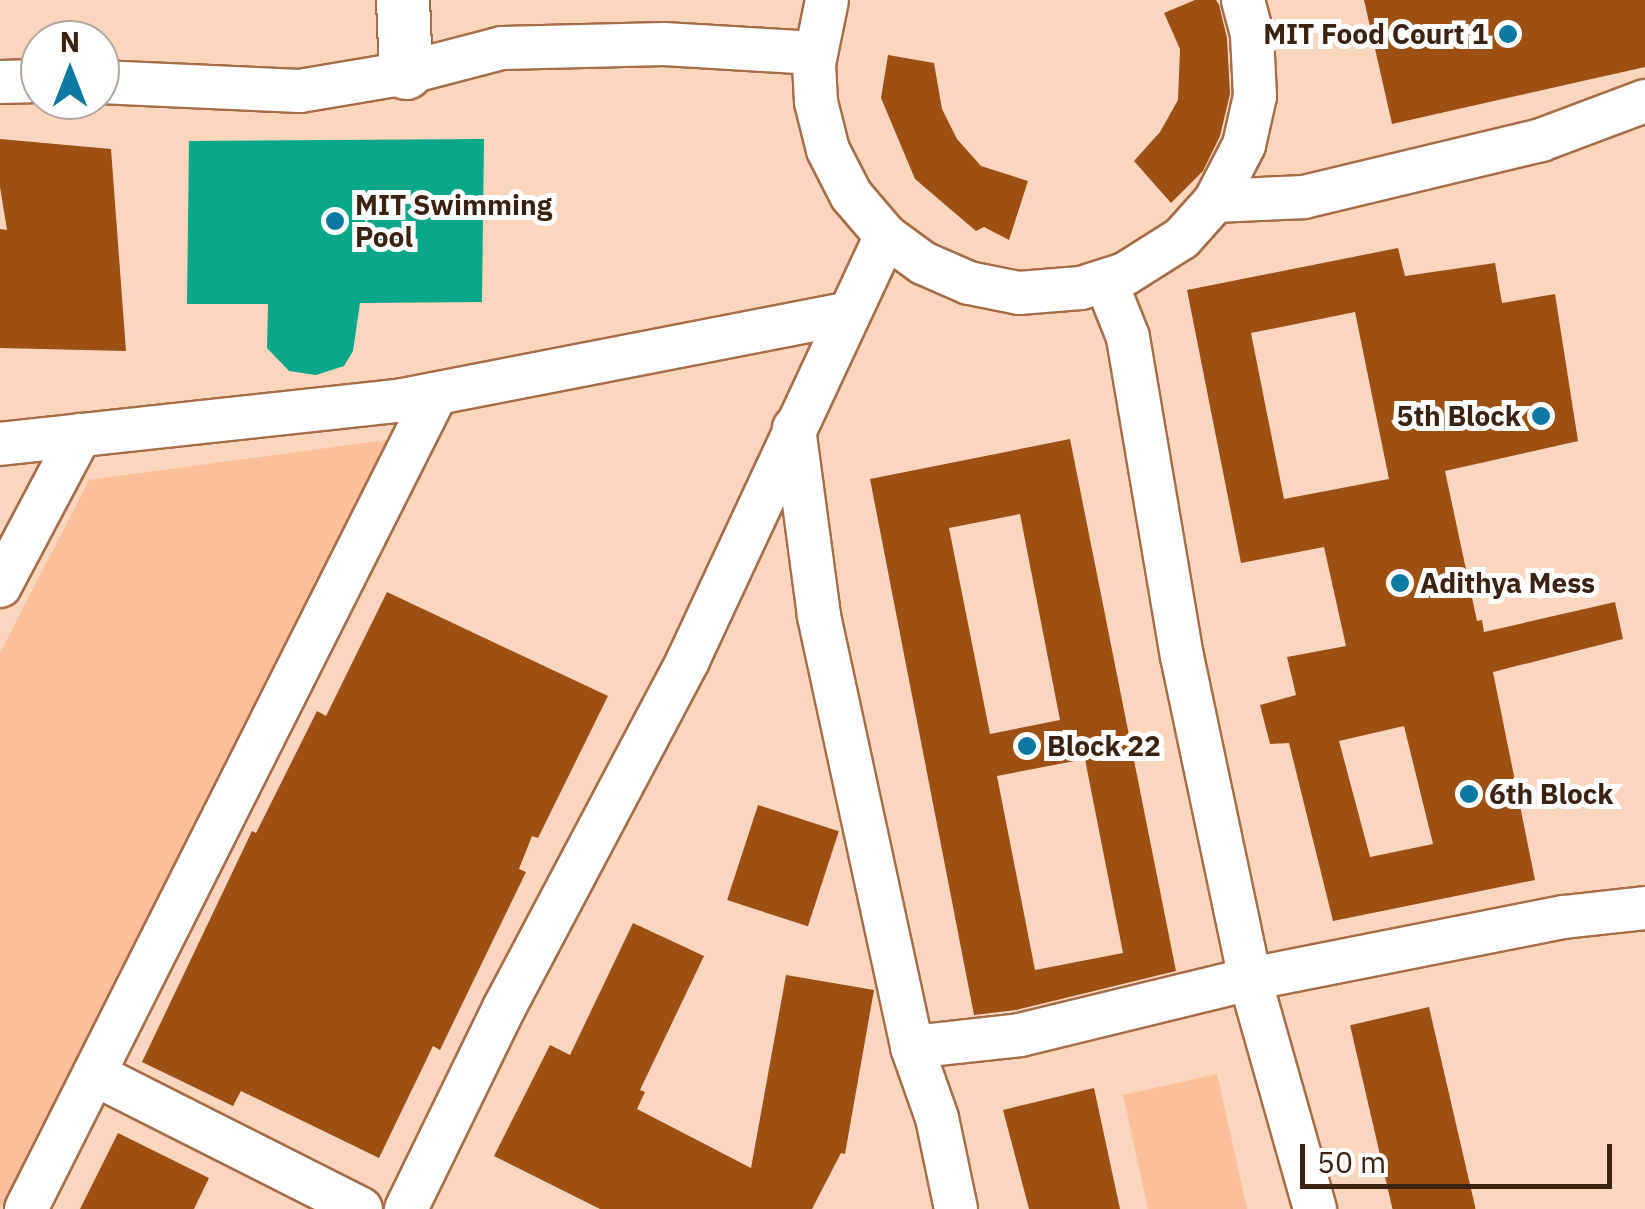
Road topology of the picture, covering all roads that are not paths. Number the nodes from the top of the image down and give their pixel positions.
1 (403, 0) edge
2 (827, 0) edge
3 (1243, 0) edge
4 (816, 53) junction
5 (406, 73) junction
6 (120, 83) edge
7 (1645, 101) edge
8 (1215, 201) junction
9 (886, 236) junction
10 (1106, 282) junction
11 (846, 314) junction
12 (436, 394) junction
13 (794, 428) junction
14 (80, 435) junction
15 (0, 444) edge
16 (0, 586) edge
17 (1645, 908) edge
18 (1250, 979) junction
19 (912, 1047) junction
20 (94, 1074) junction
21 (26, 1209) edge
22 (361, 1209) edge
23 (406, 1209) edge
24 (956, 1209) edge
25 (1316, 1209) edge

1 - 5 street
2 - 4 street
3 - 8 street
4 - 5 street
4 - 9 street
5 - 6 street
7 - 8 street
8 - 10 street
9 - 10 street
9 - 11 street
10 - 18 street
11 - 12 street
11 - 13 street
12 - 14 street
12 - 20 street
13 - 19 street
13 - 23 street
14 - 15 street
14 - 16 street
17 - 18 street
18 - 19 street
18 - 25 street
19 - 24 street
20 - 21 street
20 - 22 street

